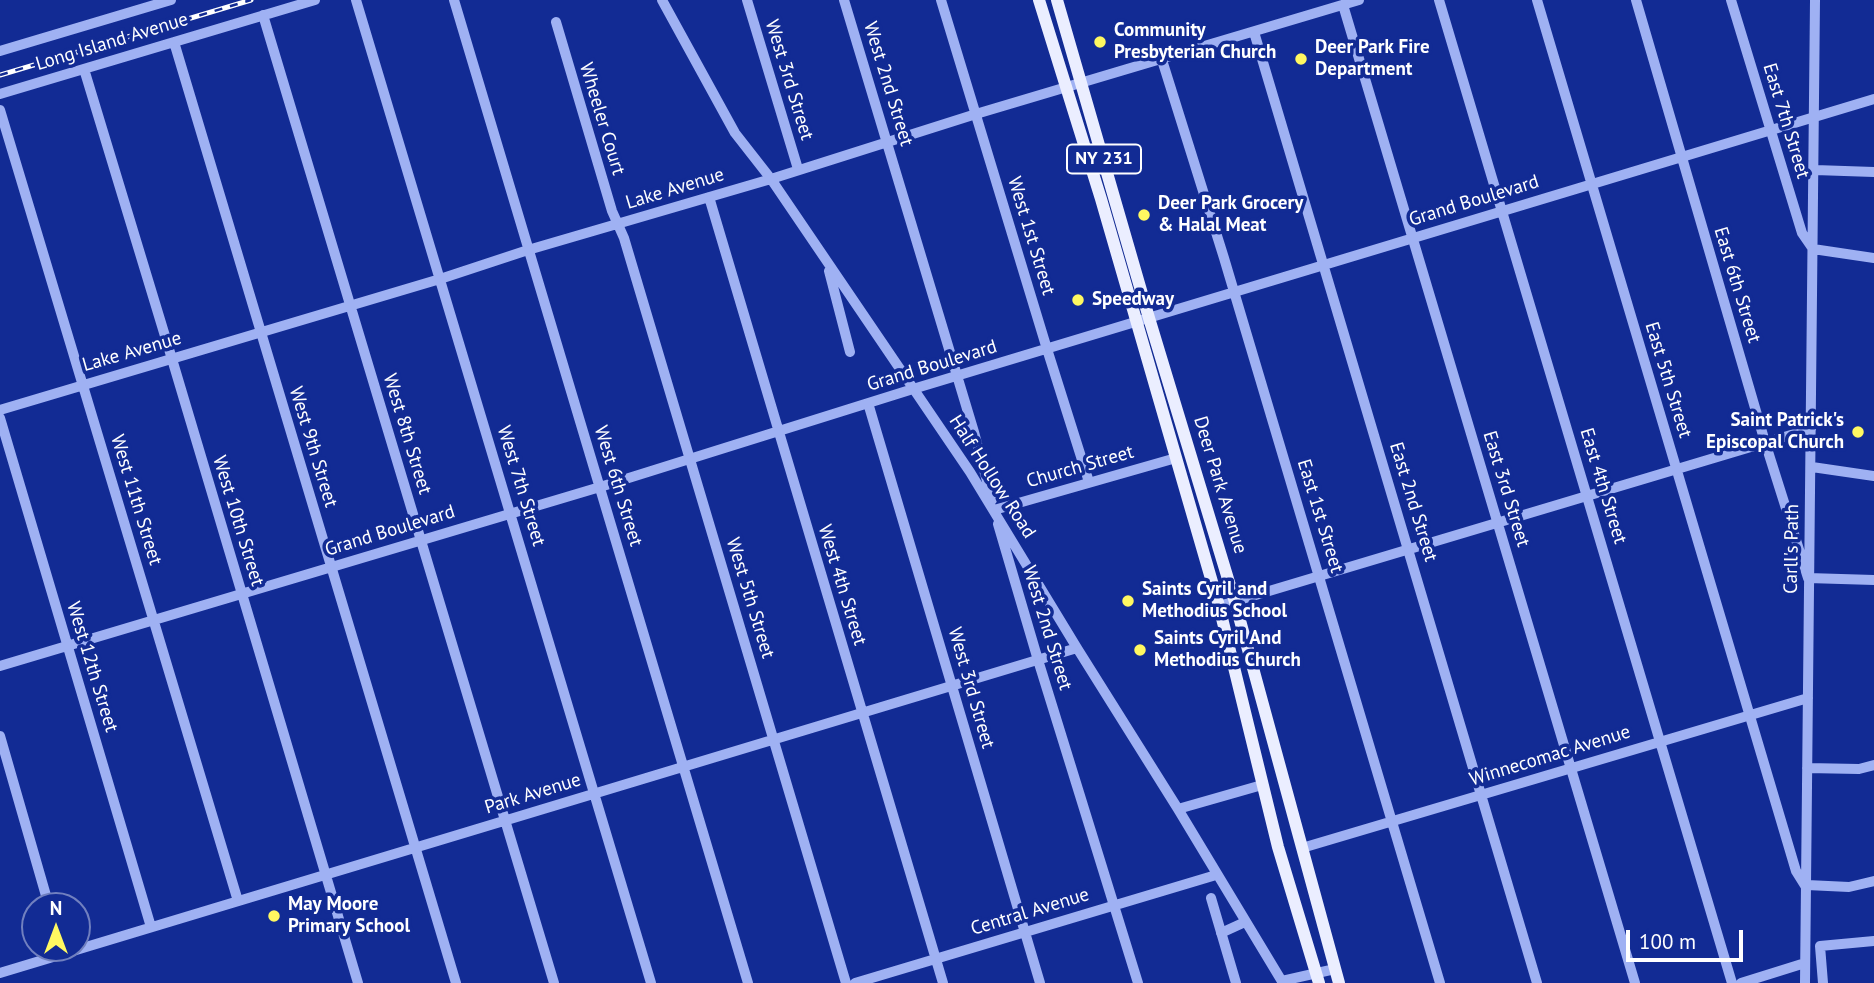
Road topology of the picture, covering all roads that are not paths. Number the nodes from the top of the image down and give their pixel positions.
1 (171, 0) edge
2 (315, 0) edge
3 (356, 0) edge
4 (454, 0) edge
5 (662, 0) edge
6 (747, 0) edge
7 (844, 0) edge
8 (941, 0) edge
9 (1039, 0) edge
10 (1057, 0) edge
11 (1359, 0) edge
12 (1438, 0) edge
13 (1537, 0) edge
14 (1636, 0) edge
15 (1731, 0) edge
16 (1815, 0) edge
17 (1343, 5) junction
18 (263, 15) junction
19 (556, 22) dead end
20 (1254, 32) junction
21 (174, 42) junction
22 (0, 51) edge
23 (1162, 60) junction
24 (84, 69) junction
25 (1082, 83) junction
26 (1067, 88) junction
27 (0, 94) edge
28 (1874, 99) edge
29 (0, 110) edge
30 (976, 114) junction
31 (1815, 116) junction
32 (1770, 129) junction
33 (887, 142) junction
34 (1681, 158) junction
35 (798, 169) junction
36 (1815, 170) junction
37 (1874, 172) edge
38 (771, 179) junction
39 (1591, 184) junction
40 (709, 197) junction
41 (1502, 212) junction
42 (618, 224) junction
43 (1412, 239) junction
44 (1814, 249) junction
45 (528, 250) junction
46 (1874, 258) edge
47 (827, 264) junction
48 (1324, 265) junction
49 (440, 279) junction
50 (1234, 292) junction
51 (349, 304) junction
52 (1149, 318) junction
53 (1135, 322) junction
54 (260, 332) junction
55 (1047, 349) junction
56 (850, 352) dead end
57 (172, 359) junction
58 (957, 376) junction
59 (83, 384) junction
60 (913, 389) junction
61 (868, 403) junction
62 (0, 410) edge
63 (0, 418) edge
64 (1811, 429) junction
65 (778, 432) junction
66 (1766, 442) junction
67 (1176, 458) junction
68 (690, 459) junction
69 (1812, 467) junction
70 (1676, 468) junction
71 (1874, 476) edge
72 (1089, 482) junction
73 (600, 486) junction
74 (1587, 495) junction
75 (994, 510) junction
76 (510, 513) junction
77 (1499, 523) junction
78 (421, 541) junction
79 (1409, 549) junction
80 (331, 567) junction
81 (1319, 576) junction
82 (1808, 578) junction
83 (1874, 580) edge
84 (241, 593) junction
85 (1235, 602) junction
86 (1219, 606) junction
87 (154, 619) junction
88 (67, 645) junction
89 (1077, 648) junction
90 (1038, 660) junction
91 (0, 666) edge
92 (952, 686) junction
93 (1808, 698) junction
94 (862, 713) junction
95 (1750, 715) junction
96 (0, 736) edge
97 (774, 740) junction
98 (1660, 741) junction
99 (1874, 765) edge
100 (684, 768) junction
101 (1571, 768) junction
102 (1807, 768) junction
103 (1262, 785) junction
104 (595, 793) junction
105 (1481, 794) junction
106 (1178, 809) junction
107 (505, 822) junction
108 (1392, 822) junction
109 (416, 847) junction
110 (1302, 848) junction
111 (325, 874) junction
112 (1216, 875) junction
113 (1874, 881) edge
114 (1807, 887) junction
115 (45, 892) edge
116 (1211, 898) dead end
117 (238, 901) junction
118 (1115, 904) junction
119 (1245, 922) junction
120 (151, 927) junction
121 (1025, 931) junction
122 (1221, 933) junction
123 (1874, 941) edge
124 (91, 943) edge
125 (936, 959) junction
126 (31, 962) edge
127 (1805, 963) junction
128 (1335, 969) junction
129 (0, 973) edge
130 (1318, 978) edge
131 (1282, 982) edge
132 (358, 983) edge
133 (456, 983) edge
134 (554, 983) edge
135 (651, 983) edge
136 (748, 983) edge
137 (846, 983) edge
138 (855, 983) edge
139 (943, 983) edge
140 (1040, 983) edge
141 (1138, 983) edge
142 (1236, 983) edge
143 (1339, 983) edge
144 (1440, 983) edge
145 (1538, 983) edge
146 (1635, 983) edge
147 (1732, 983) edge
148 (1741, 983) edge
149 (1805, 983) edge
150 (1823, 983) edge

1 - 22 street
2 - 18 street, Long Island Avenue
3 - 49 street, West 7th Street
4 - 45 street, West 6th Street
5 - 38 street, Half Hollow Road
6 - 35 street, West 3rd Street
7 - 33 street, West 2nd Street
8 - 30 street, West 1st Street
9 - 26 main road, Deer Park Avenue / NY 231
10 - 25 main road, Deer Park Avenue / NY 231
11 - 17 street, Lake Avenue
12 - 41 street, East 4th Street
13 - 39 street, East 5th Street
14 - 34 street, East 6th Street
15 - 32 street, East 7th Street
16 - 31 street, Carll's Path
17 - 20 street, Lake Avenue
17 - 43 street, East 3rd Street
18 - 21 street, Long Island Avenue
18 - 51 street, West 8th Street
19 - 42 street, Wheeler Court
20 - 23 street, Lake Avenue
20 - 48 street, East 2nd Street
21 - 24 street, Long Island Avenue
21 - 54 street, West 9th Street
23 - 25 street, Lake Avenue
23 - 50 street, East 1st Street
24 - 27 street, Long Island Avenue
24 - 57 street, West 10th Street
25 - 26 street, Lake Avenue
25 - 52 main road, Deer Park Avenue / NY 231
26 - 30 street, Lake Avenue
26 - 53 main road, Deer Park Avenue / NY 231
28 - 31 street, Grand Boulevard
29 - 59 street, West 11th Street
30 - 33 street, Lake Avenue
30 - 55 street, West 1st Street
31 - 32 street, Grand Boulevard
31 - 36 street, Carll's Path
32 - 34 street, Grand Boulevard
32 - 44 street, East 7th Street
33 - 35 street, Lake Avenue
33 - 58 street, West 2nd Street
34 - 39 street, Grand Boulevard
34 - 66 street, East 6th Street
35 - 38 street, Lake Avenue
36 - 37 street
36 - 44 street, Carll's Path
38 - 40 street, Lake Avenue
38 - 47 street, Half Hollow Road
39 - 41 street, Grand Boulevard
39 - 70 street, East 5th Street
40 - 42 street, Lake Avenue
40 - 65 street, West 4th Street
41 - 43 street, Grand Boulevard
41 - 74 street, East 4th Street
42 - 45 street, Lake Avenue
42 - 68 street, West 5th Street
43 - 48 street, Grand Boulevard
43 - 77 street, East 3rd Street
44 - 46 street
44 - 64 street, Carll's Path
45 - 49 street, Lake Avenue
45 - 73 street, West 6th Street
47 - 56 street
47 - 60 street, Half Hollow Road
48 - 50 street, Grand Boulevard
48 - 79 street, East 2nd Street
49 - 51 street, Lake Avenue
49 - 76 street, West 7th Street
50 - 52 street, Grand Boulevard
50 - 81 street, East 1st Street
51 - 54 street, Lake Avenue
51 - 78 street, West 8th Street
52 - 53 street, Grand Boulevard
52 - 85 main road, Deer Park Avenue / NY 231
53 - 55 street, Grand Boulevard
53 - 67 main road, Deer Park Avenue / NY 231
54 - 57 street, Lake Avenue
54 - 80 street, West 9th Street
55 - 58 street, Grand Boulevard
55 - 72 street, West 1st Street
57 - 59 street, Lake Avenue
57 - 84 street, West 10th Street
58 - 60 street, Grand Boulevard
58 - 75 street, West 2nd Street
59 - 62 street, Lake Avenue
59 - 87 street, West 11th Street
60 - 61 street, Grand Boulevard
60 - 75 street, Half Hollow Road
61 - 65 street, Grand Boulevard
61 - 92 street, West 3rd Street
63 - 88 street, West 12th Street
64 - 66 street
64 - 69 street, Carll's Path
65 - 68 street, Grand Boulevard
65 - 94 street, West 4th Street
66 - 70 street
66 - 82 street, East 6th Street
67 - 72 street, Church Street
67 - 86 main road, Deer Park Avenue / NY 231
68 - 73 street, Grand Boulevard
68 - 97 street, West 5th Street
69 - 71 street
69 - 82 street, Carll's Path
70 - 74 street
70 - 95 street, East 5th Street
72 - 75 street, Church Street
73 - 76 street, Grand Boulevard
73 - 100 street, West 6th Street
74 - 77 street
74 - 98 street, East 4th Street
75 - 89 street, Half Hollow Road
75 - 90 street, West 2nd Street
76 - 78 street, Grand Boulevard
76 - 104 street, West 7th Street
77 - 79 street
77 - 101 street, East 3rd Street
78 - 80 street, Grand Boulevard
78 - 107 street, West 8th Street
79 - 81 street
79 - 105 street, East 2nd Street
80 - 84 street, Grand Boulevard
80 - 109 street, West 9th Street
81 - 85 street
81 - 108 street, East 1st Street
82 - 83 street
82 - 93 street, Carll's Path
84 - 87 street, Grand Boulevard
84 - 111 street, West 10th Street
85 - 86 street
85 - 110 main road, Deer Park Avenue / NY 231
86 - 103 main road, Deer Park Avenue / NY 231
87 - 88 street, Grand Boulevard
87 - 117 street, West 11th Street
88 - 91 street, Grand Boulevard
88 - 120 street, West 12th Street
89 - 90 street, Park Avenue
89 - 106 street, Half Hollow Road
90 - 92 street, Park Avenue
90 - 118 street, West 2nd Street
92 - 94 street, Park Avenue
92 - 121 street, West 3rd Street
93 - 95 street, Winnecomac Avenue
93 - 102 street, Carll's Path
94 - 97 street, Park Avenue
94 - 125 street, West 4th Street
95 - 98 street, Winnecomac Avenue
95 - 114 street, East 5th Street
96 - 115 street
97 - 100 street, Park Avenue
97 - 137 street, West 5th Street
98 - 101 street, Winnecomac Avenue
98 - 147 street, East 4th Street
99 - 102 street
100 - 104 street, Park Avenue
100 - 136 street, West 6th Street
101 - 105 street, Winnecomac Avenue
101 - 146 street, East 3rd Street
102 - 114 street, Carll's Path
103 - 106 street
103 - 130 main road, Deer Park Avenue / NY 231
104 - 107 street, Park Avenue
104 - 135 street, West 7th Street
105 - 108 street, Winnecomac Avenue
105 - 145 street, East 2nd Street
106 - 112 street, Half Hollow Road
107 - 109 street, Park Avenue
107 - 134 street, West 8th Street
108 - 110 street, Winnecomac Avenue
108 - 144 street, East 1st Street
109 - 111 street, Park Avenue
109 - 133 street, West 9th Street
110 - 128 main road, Deer Park Avenue / NY 231
111 - 117 street, Park Avenue
111 - 132 street, West 10th Street
112 - 118 street, Central Avenue
112 - 119 street, Half Hollow Road
113 - 114 street
114 - 127 street, Carll's Path
116 - 122 street
117 - 120 street, Park Avenue
118 - 121 street, Central Avenue
118 - 141 street, West 2nd Street
119 - 122 street
119 - 131 street, Half Hollow Road
120 - 124 street, Park Avenue
121 - 125 street, Central Avenue
121 - 140 street, West 3rd Street
122 - 142 street
123 - 150 street
125 - 138 street, Central Avenue
125 - 139 street, West 4th Street
126 - 129 street, Park Avenue
127 - 148 street
127 - 149 street, Carll's Path
128 - 130 street, Half Hollow Road
128 - 143 main road, Deer Park Avenue / NY 231
130 - 131 street, Half Hollow Road

